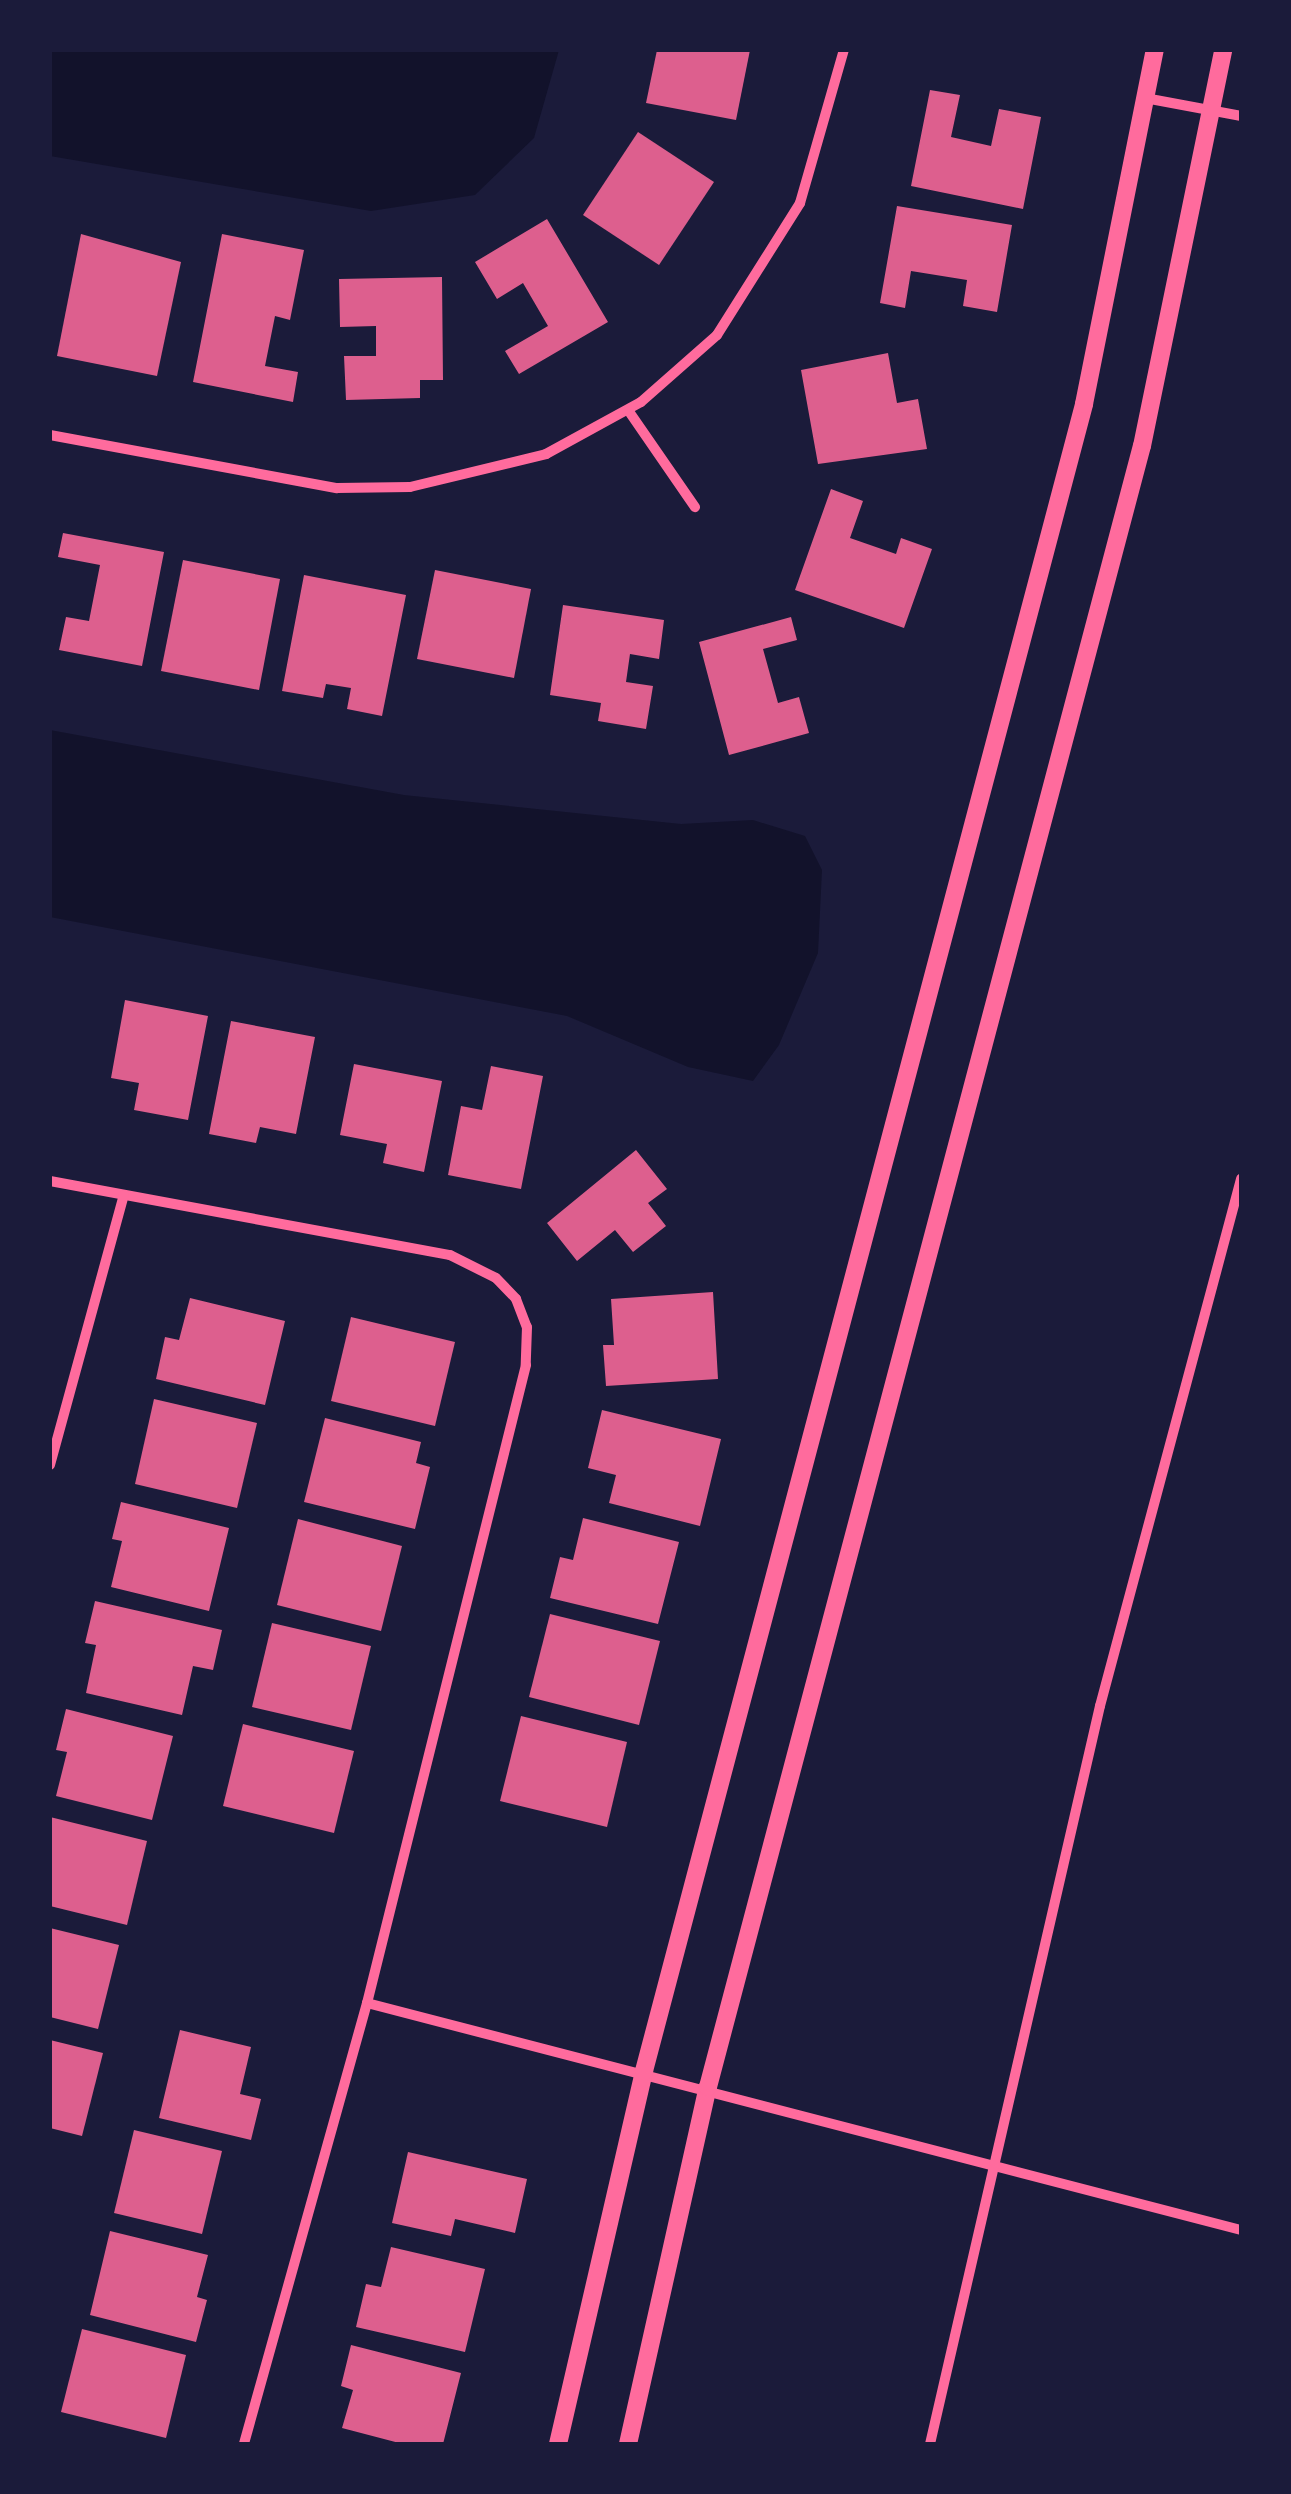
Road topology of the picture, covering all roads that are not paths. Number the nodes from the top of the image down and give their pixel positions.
1 (844, 50) edge
2 (1154, 50) edge
3 (1223, 50) edge
4 (1146, 98) junction
5 (1212, 110) junction
6 (1241, 116) edge
7 (628, 410) junction
8 (50, 435) edge
9 (695, 507) dead end
10 (1241, 1179) edge
11 (50, 1181) edge
12 (124, 1195) junction
13 (50, 1465) edge
14 (366, 2003) junction
15 (644, 2070) junction
16 (708, 2087) junction
17 (992, 2166) junction
18 (1241, 2230) edge
19 (244, 2444) edge
20 (558, 2444) edge
21 (628, 2444) edge
22 (930, 2444) edge

1 - 7 street
2 - 4 street
3 - 5 street
4 - 5 street
4 - 15 street
5 - 6 street
5 - 16 street
7 - 8 street
7 - 9 street
10 - 17 street
11 - 12 street
12 - 13 street
12 - 14 street
14 - 15 street
14 - 19 street
15 - 16 street
15 - 20 street
16 - 17 street
16 - 21 street
17 - 18 street
17 - 22 street

